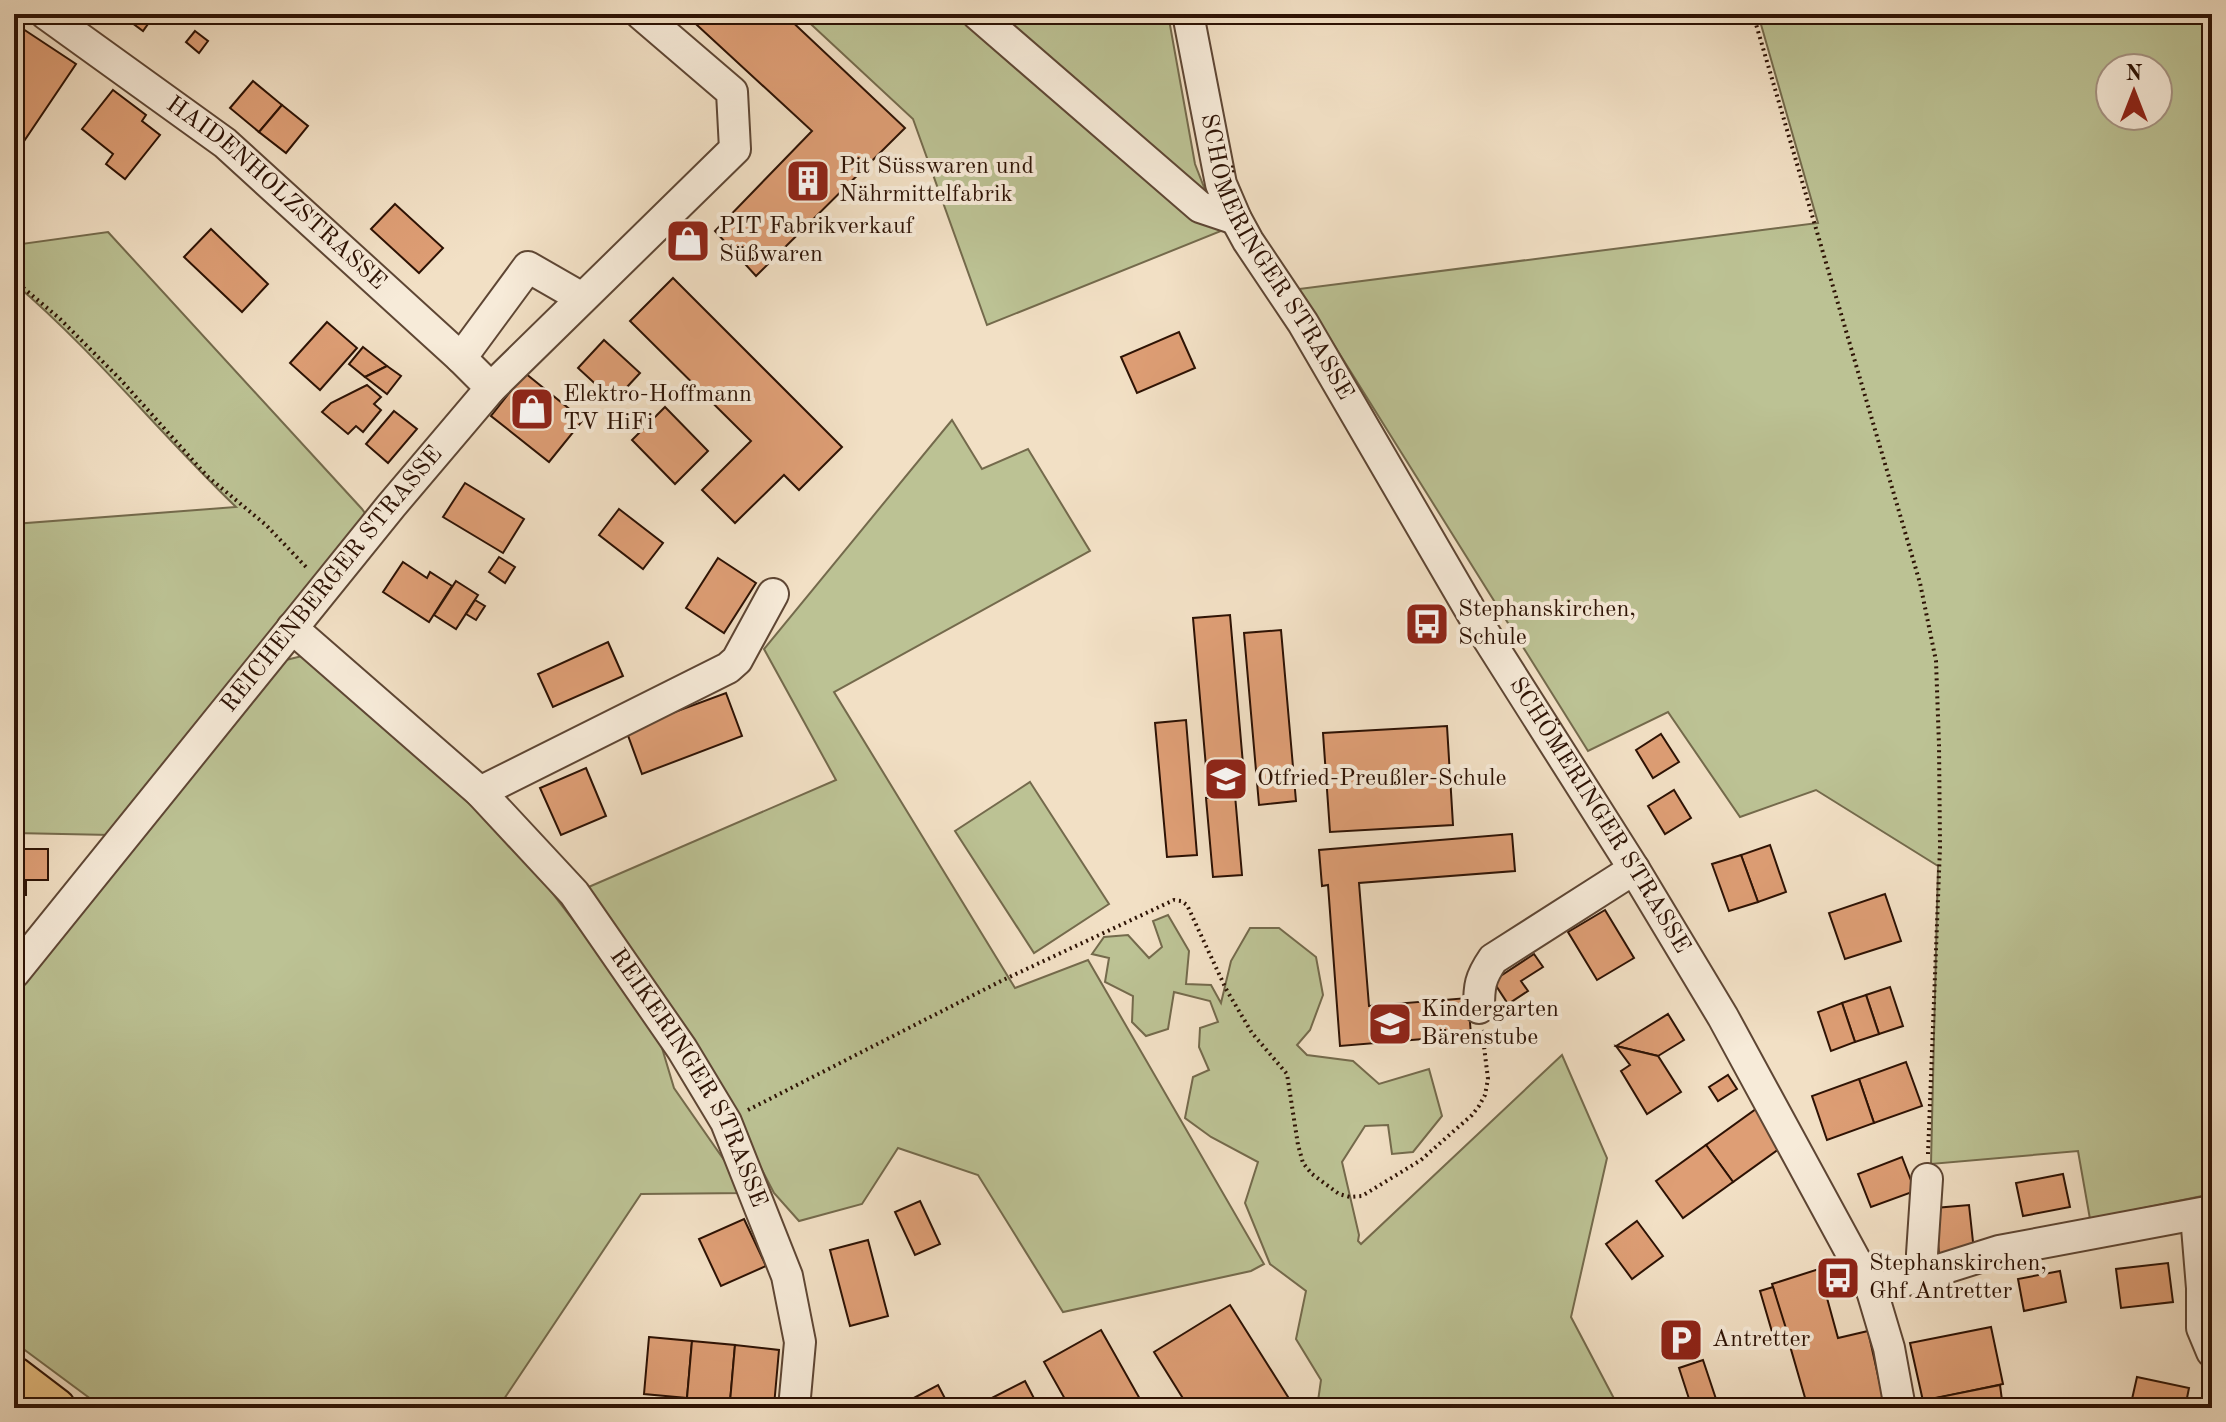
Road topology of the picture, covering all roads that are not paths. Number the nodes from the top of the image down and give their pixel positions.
1 (46, 14) edge
2 (641, 14) edge
3 (977, 14) edge
4 (1188, 14) edge
5 (1236, 219) junction
6 (582, 298) junction
7 (461, 358) junction
8 (491, 388) junction
9 (773, 594) dead end
10 (292, 628) junction
11 (480, 792) junction
12 (1634, 869) junction
13 (14, 973) edge
14 (1479, 1008) road end
15 (1927, 1179) road end
16 (2204, 1213) edge
17 (1925, 1274) junction
18 (1872, 1291) junction
19 (2212, 1352) edge
20 (14, 1376) edge
21 (56, 1408) edge
22 (794, 1408) edge
23 (1900, 1408) edge

1 - 7 street, HAIDENHOLZSTRASSE
2 - 6 street, REICHENBERGER STRASSE
3 - 5 street
4 - 5 street, SCHÖMERINGER STRASSE
5 - 12 street, SCHÖMERINGER STRASSE
6 - 7 street
6 - 8 street, REICHENBERGER STRASSE
7 - 8 street, HAIDENHOLZSTRASSE
8 - 10 street, REICHENBERGER STRASSE
9 - 11 street
10 - 11 street, REIKERINGER STRASSE
10 - 13 street, REICHENBERGER STRASSE
11 - 22 street, REIKERINGER STRASSE
12 - 14 street
12 - 18 street, SCHÖMERINGER STRASSE
15 - 17 street
16 - 17 street
16 - 19 street
17 - 18 street
18 - 23 street, SCHÖMERINGER STRASSE
20 - 21 main road

